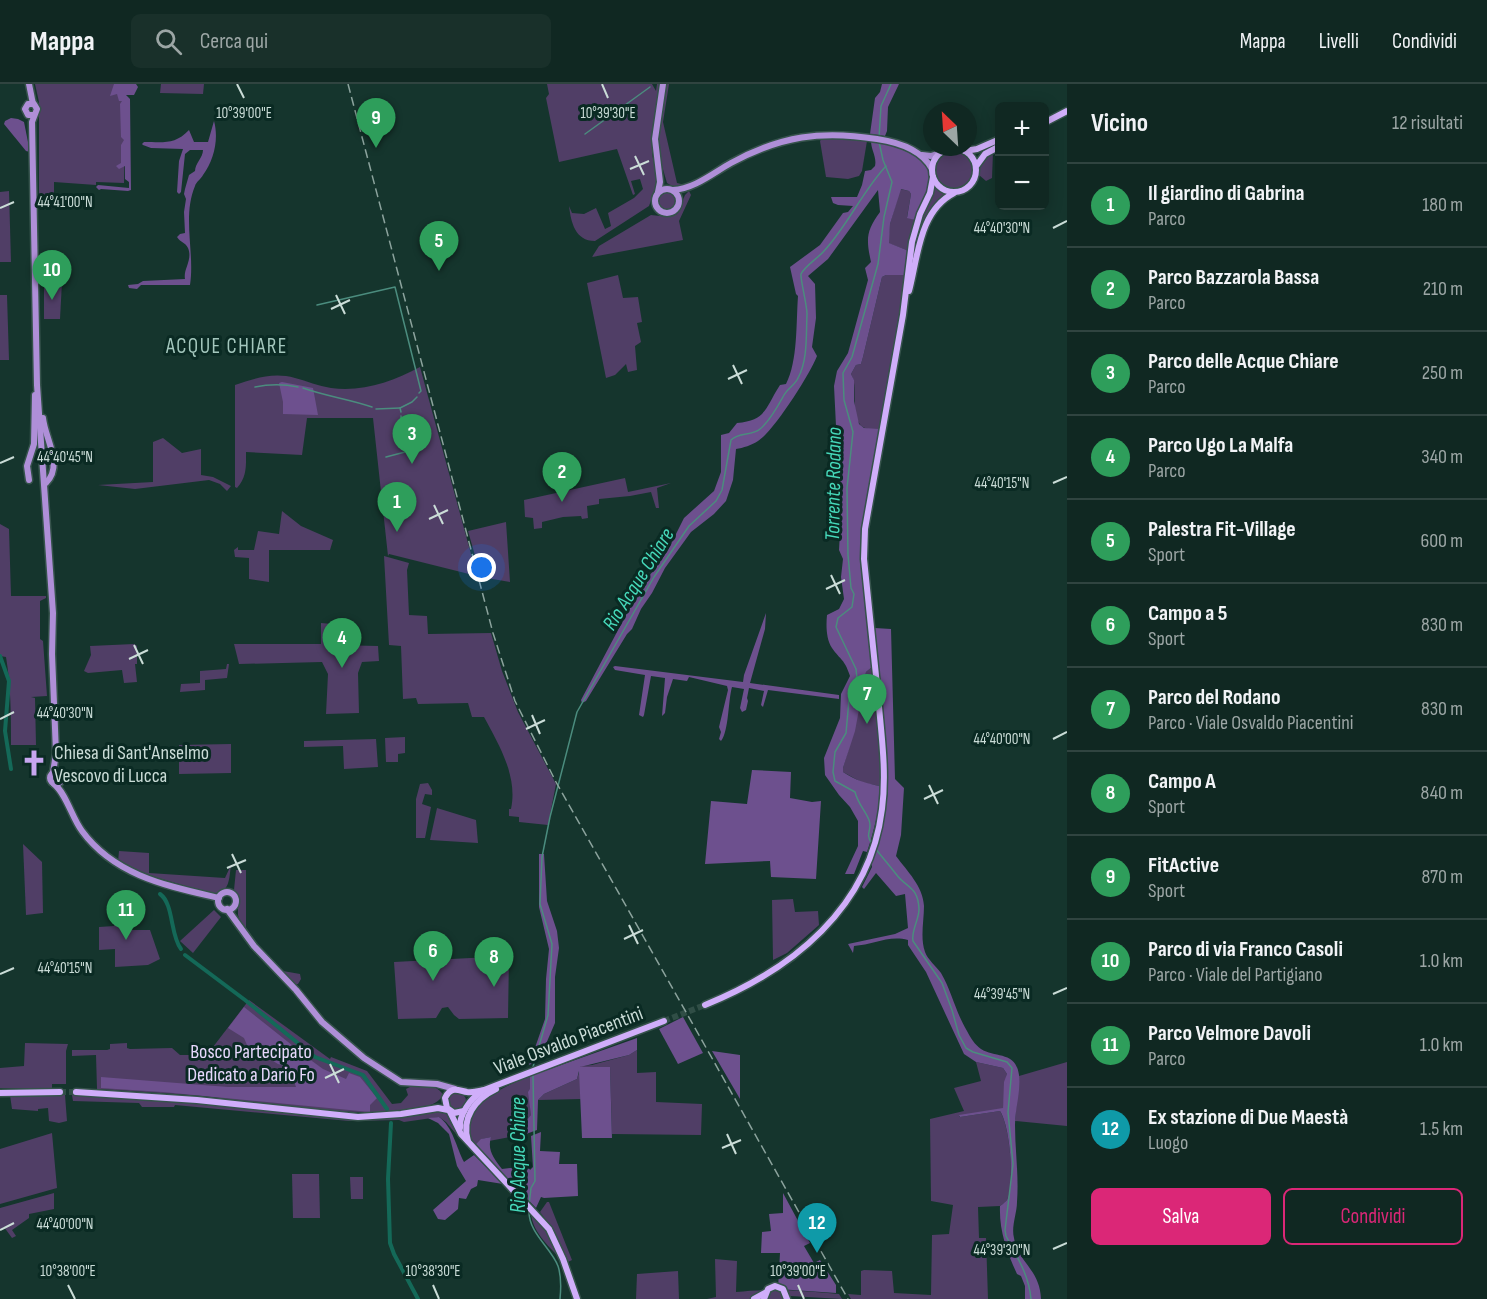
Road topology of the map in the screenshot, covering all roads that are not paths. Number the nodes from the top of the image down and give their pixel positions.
1 (29, 84) edge
2 (663, 84) edge
3 (1067, 111) edge
4 (1049, 120) edge
5 (995, 141) edge
6 (977, 148) edge
7 (995, 148) edge
8 (921, 155) joint
9 (937, 156) edge
10 (972, 156) edge
11 (976, 166) junction
12 (932, 169) junction
13 (659, 172) junction
14 (933, 177) junction
15 (694, 184) junction
16 (671, 190) junction
17 (658, 192) junction
18 (955, 193) junction
19 (679, 201) junction
20 (903, 315) junction
21 (37, 383) junction
22 (53, 472) junction
23 (29, 480) dead end
24 (57, 482) dead end
25 (46, 483) dead end
26 (56, 753) junction
27 (53, 773) junction
28 (59, 780) junction
29 (219, 898) junction
30 (231, 908) junction
31 (705, 1005) tunnel mouth
32 (664, 1021) tunnel mouth
33 (523, 1075) junction
34 (434, 1085) junction
35 (455, 1089) junction
36 (484, 1090) junction
37 (465, 1091) junction
38 (60, 1092) tunnel mouth
39 (76, 1092) tunnel mouth
40 (0, 1093) edge
41 (445, 1097) junction
42 (469, 1104) junction
43 (429, 1109) junction
44 (449, 1111) junction
45 (464, 1111) junction
46 (466, 1139) junction
47 (764, 1296) edge
48 (787, 1296) edge
49 (577, 1299) edge
50 (754, 1299) edge

1 - 21 main road
2 - 13 main road
3 - 4 main road
5 - 6 main road
7 - 11 main road
8 - 12 main road
8 - 15 main road
9 - 12 main road
10 - 11 main road
11 - 18 main road
12 - 14 main road
13 - 16 main road
13 - 17 main road
14 - 18 main road
14 - 20 main road
15 - 16 main road
15 - 19 main road
16 - 17 main road
16 - 19 main road
17 - 19 main road
18 - 20 main road
20 - 31 main road
21 - 22 main road
21 - 23 main road
21 - 26 main road
22 - 24 main road
22 - 25 main road
26 - 27 main road
26 - 28 main road
27 - 28 main road
27 - 28 main road
28 - 29 main road
29 - 30 main road
29 - 30 main road
30 - 34 main road
32 - 33 main road, Viale Osvaldo Piacentini
33 - 36 main road, Viale Osvaldo Piacentini
33 - 46 main road
34 - 35 main road
34 - 41 main road
35 - 37 main road
35 - 41 main road
36 - 37 main road, Viale Osvaldo Piacentini
36 - 42 main road, Viale Osvaldo Piacentini
37 - 42 main road
38 - 40 main road
39 - 43 main road
41 - 43 main road
41 - 44 main road
42 - 45 main road
43 - 44 main road
44 - 45 main road
44 - 46 main road
45 - 46 main road
46 - 49 main road
47 - 48 main road
47 - 50 main road

